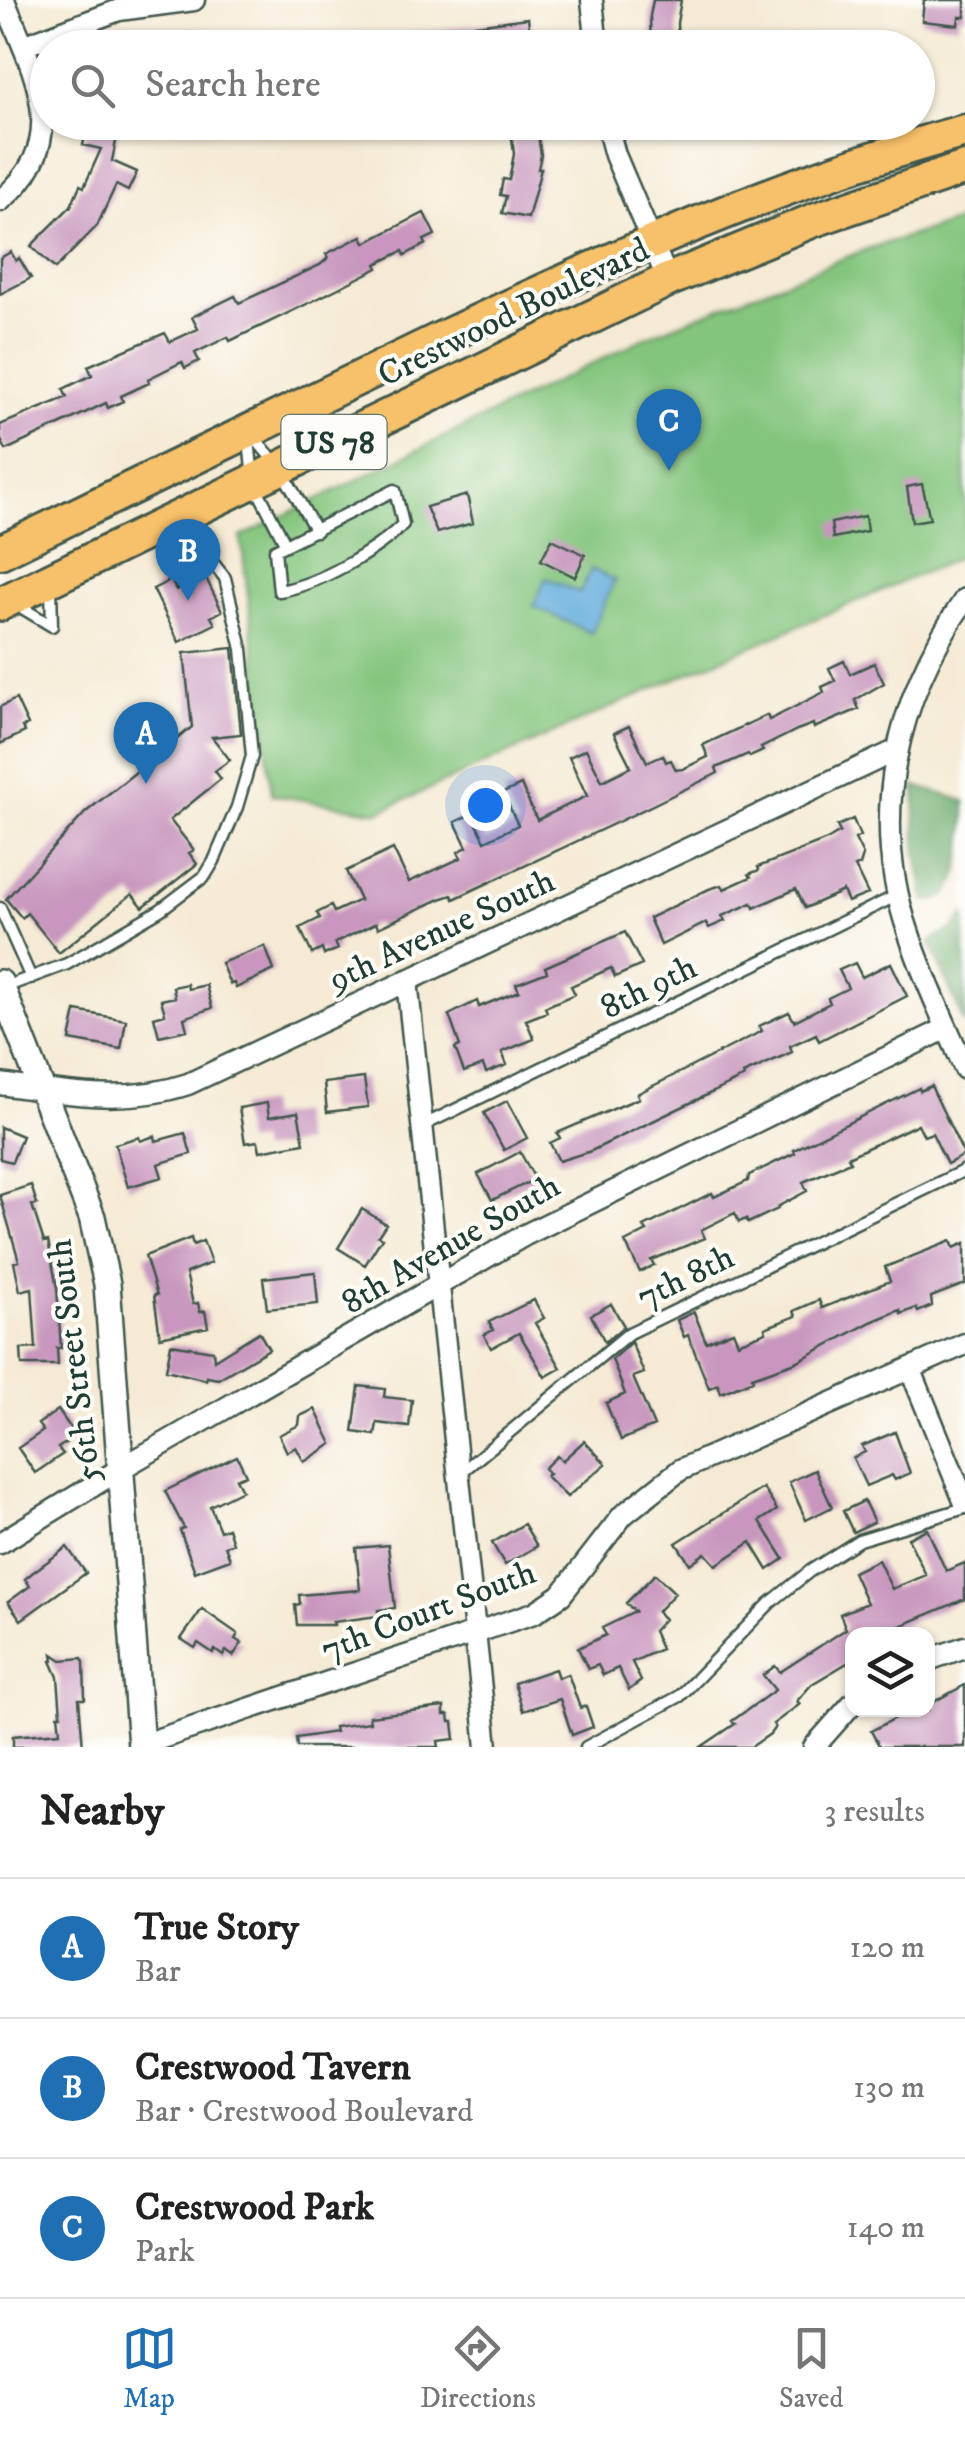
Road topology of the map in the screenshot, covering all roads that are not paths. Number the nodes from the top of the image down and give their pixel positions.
1 (4, 0) edge
2 (194, 0) edge
3 (592, 0) edge
4 (66, 30) edge
5 (595, 30) edge
6 (30, 43) edge
7 (23, 46) junction
8 (30, 65) edge
9 (965, 132) edge
10 (39, 140) edge
11 (611, 140) edge
12 (965, 168) edge
13 (0, 200) edge
14 (652, 241) junction
15 (668, 280) junction
16 (249, 432) junction
17 (266, 474) junction
18 (316, 531) junction
19 (286, 545) junction
20 (0, 552) edge
21 (206, 554) dead end
22 (965, 599) edge
23 (5, 602) edge
24 (895, 751) junction
25 (898, 895) junction
26 (0, 908) edge
27 (31, 978) junction
28 (407, 980) junction
29 (1, 985) edge
30 (947, 1028) junction
31 (965, 1069) edge
32 (0, 1084) edge
33 (44, 1090) junction
34 (422, 1126) junction
35 (965, 1170) edge
36 (440, 1285) junction
37 (965, 1344) edge
38 (910, 1368) junction
39 (122, 1468) junction
40 (458, 1476) junction
41 (965, 1505) edge
42 (0, 1543) edge
43 (475, 1634) junction
44 (965, 1648) edge
45 (935, 1658) edge
46 (845, 1712) edge
47 (141, 1746) edge
48 (487, 1747) edge
49 (586, 1747) edge
50 (814, 1747) edge

1 - 7 street
2 - 4 street
3 - 5 street
6 - 7 street
7 - 8 street
9 - 14 main road, Crestwood Boulevard / US 78
10 - 13 street
11 - 14 street
12 - 15 main road, Crestwood Boulevard / US 78
14 - 15 street
14 - 16 main road, Crestwood Boulevard / US 78
15 - 17 main road, Crestwood Boulevard / US 78
16 - 17 lane
16 - 17 lane
16 - 20 main road, Crestwood Boulevard / US 78
17 - 18 lane
17 - 19 lane
17 - 23 main road, Crestwood Boulevard / US 78
18 - 19 lane
18 - 19 lane
21 - 27 lane
22 - 24 street
24 - 25 street
24 - 28 street, 9th Avenue South
25 - 30 street
25 - 34 lane, 8th 9th
26 - 27 lane
27 - 29 lane
28 - 33 street, 9th Avenue South
28 - 34 street
29 - 33 street, 56th Street South
30 - 31 street
30 - 36 street, 8th Avenue South
32 - 33 street, 9th Avenue South
33 - 39 street, 56th Street South
34 - 36 street
35 - 40 lane, 7th 8th
36 - 39 street, 8th Avenue South
36 - 40 street
37 - 38 street, 7th Court South
38 - 41 street
38 - 43 street, 7th Court South
39 - 42 street, 8th Avenue South
39 - 47 street, 56th Street South
40 - 43 street
41 - 49 lane
43 - 47 street, 7th Court South
43 - 48 street
44 - 45 street
46 - 50 street

